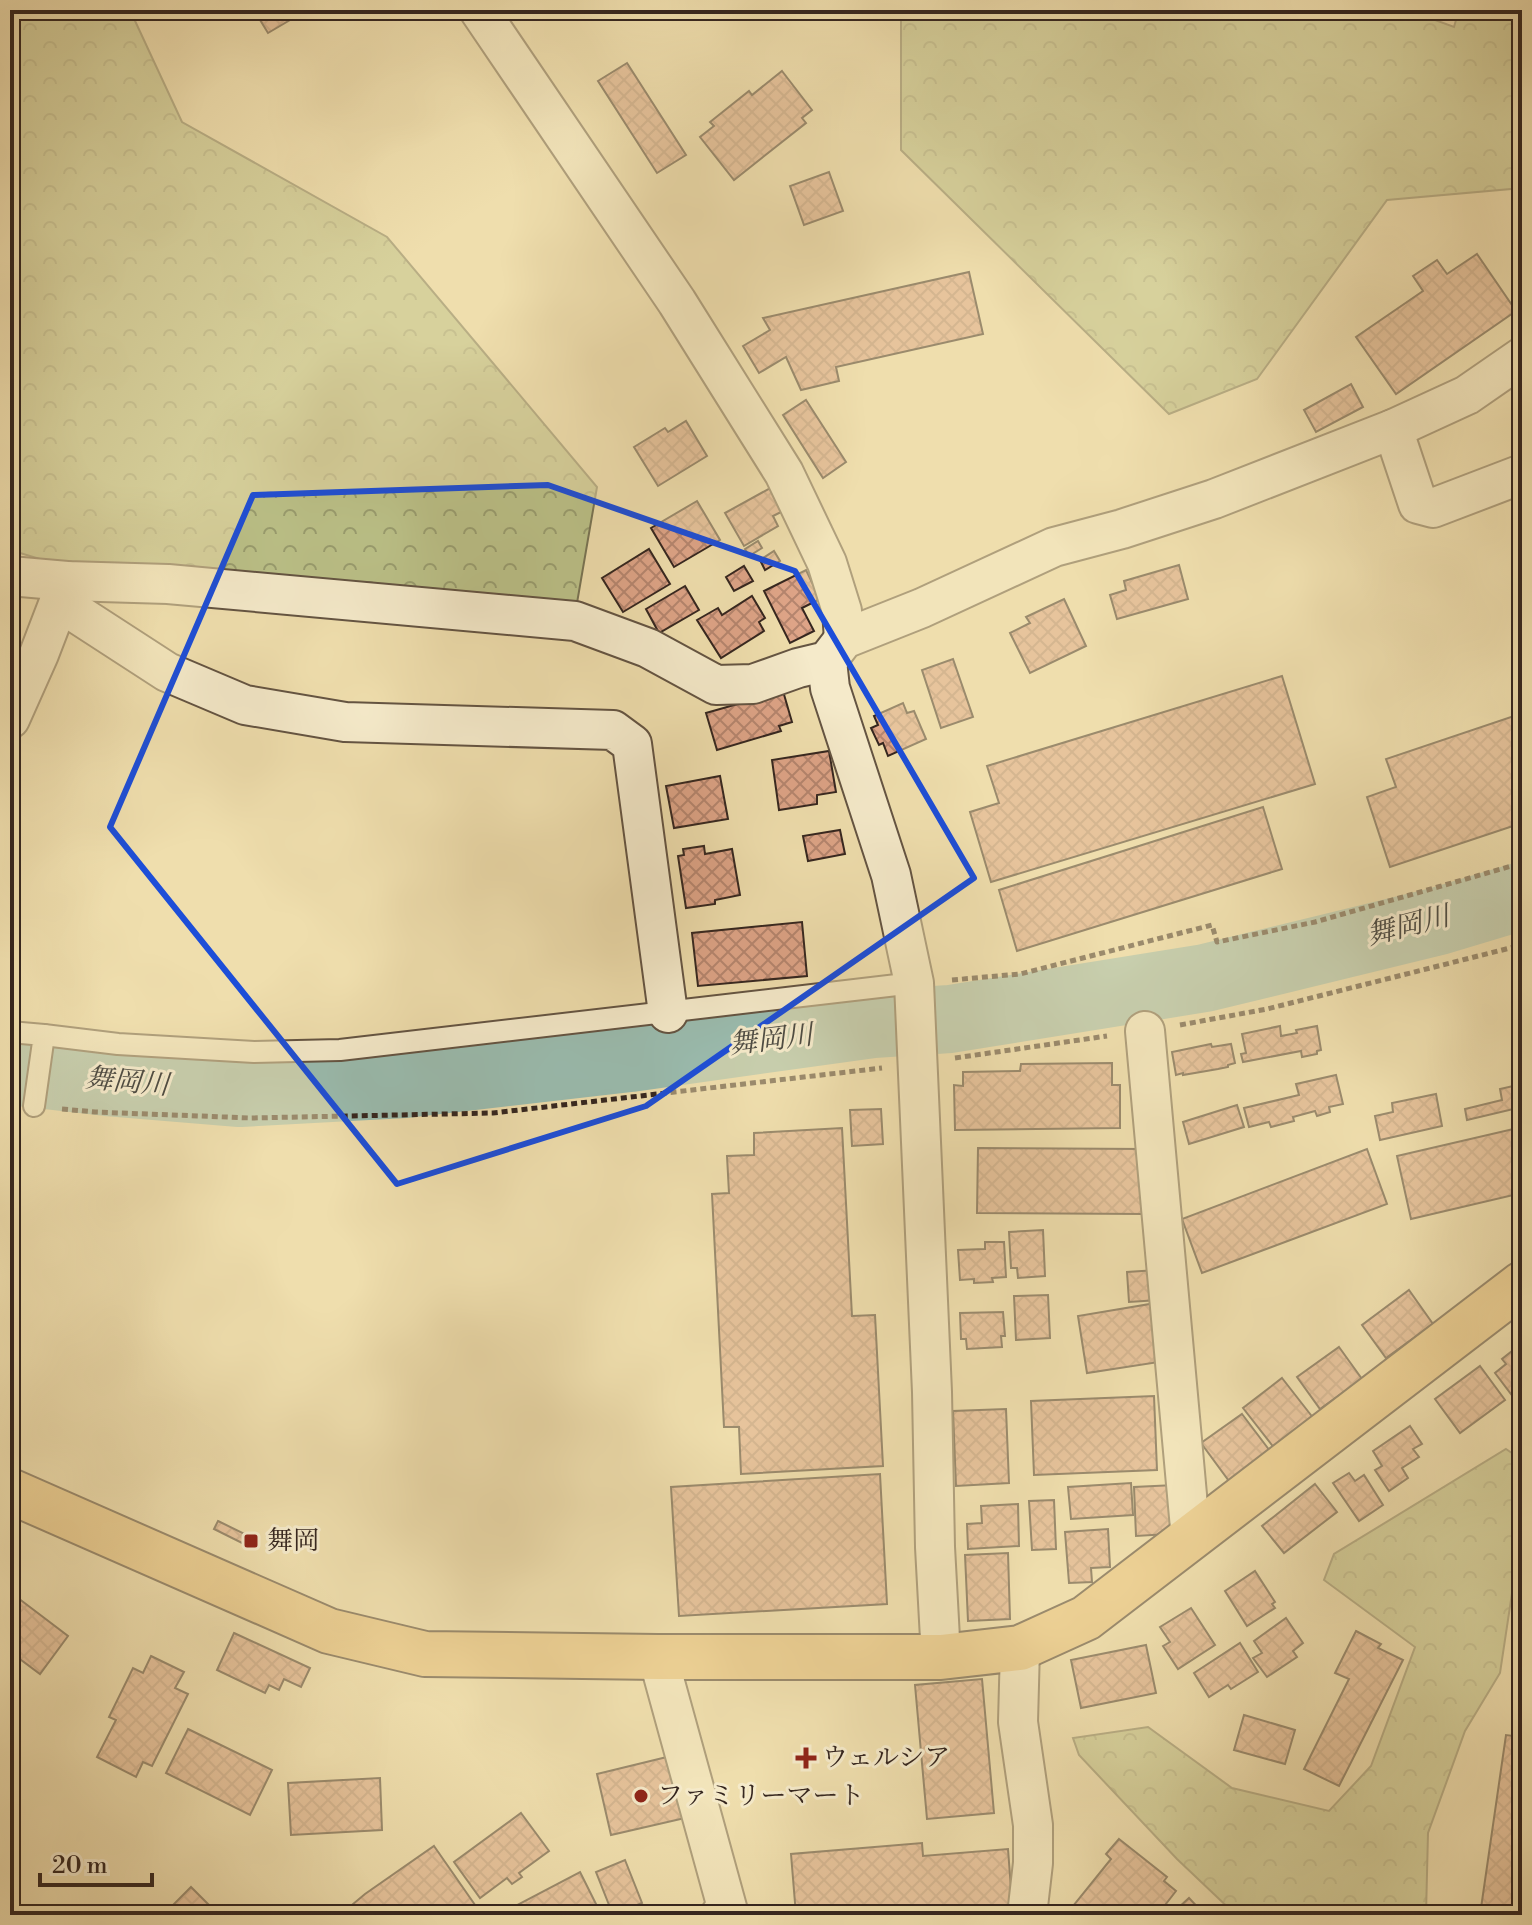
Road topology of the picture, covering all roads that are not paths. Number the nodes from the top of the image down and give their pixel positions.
1 (479, 10) edge
2 (1522, 357) edge
3 (1393, 429) junction
4 (1522, 474) edge
5 (10, 576) edge
6 (63, 592) junction
7 (836, 650) junction
8 (10, 719) edge
9 (914, 990) junction
10 (668, 1013) junction
11 (1145, 1031) road end
12 (10, 1032) edge
13 (42, 1048) junction
14 (35, 1104) road end
15 (1522, 1284) edge
16 (10, 1491) edge
17 (1191, 1539) junction
18 (1020, 1648) junction
19 (658, 1657) junction
20 (941, 1657) junction
21 (1033, 1911) edge
22 (727, 1914) edge

1 - 7 street
2 - 3 street
3 - 4 street
3 - 7 street
5 - 6 street
6 - 7 street
6 - 8 street
6 - 10 street
7 - 9 street
9 - 10 lane
9 - 20 street
10 - 13 lane
11 - 17 street
12 - 13 lane
13 - 14 lane
15 - 17 main road
16 - 19 main road
17 - 18 main road
18 - 20 main road
18 - 21 street
19 - 20 main road
19 - 22 street

